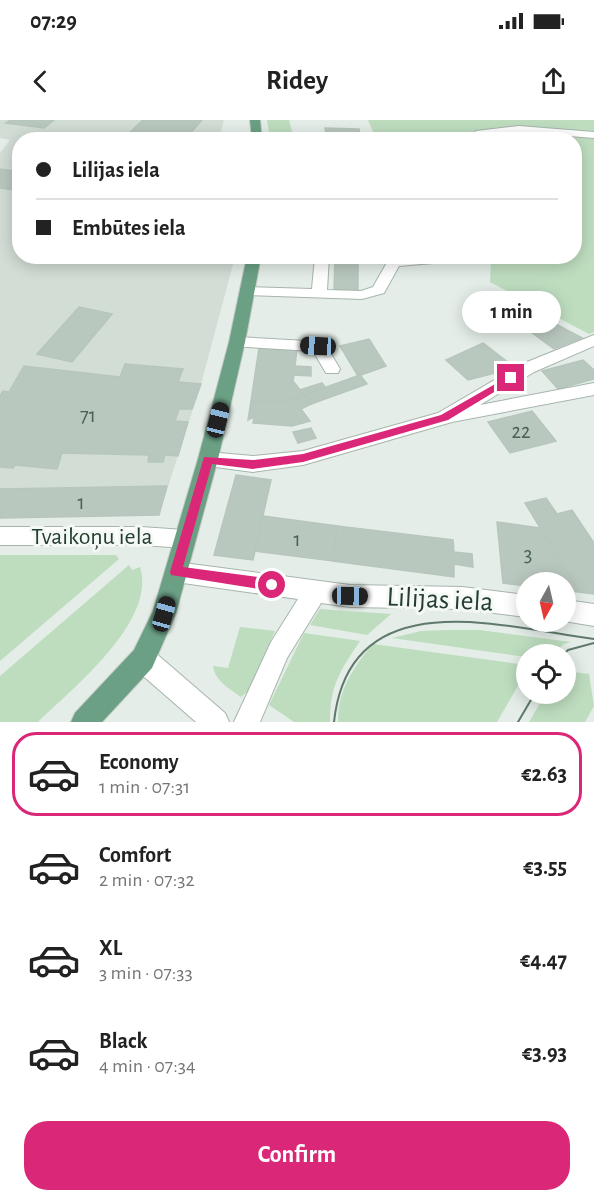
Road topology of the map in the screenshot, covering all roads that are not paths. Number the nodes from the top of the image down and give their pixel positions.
1 (485, 132) edge
2 (546, 132) edge
3 (252, 264) edge
4 (321, 264) edge
5 (393, 264) edge
6 (247, 291) junction
7 (319, 294) junction
8 (594, 340) edge
9 (237, 342) junction
10 (332, 369) dead end
11 (594, 389) edge
12 (444, 418) junction
13 (208, 459) junction
14 (0, 536) edge
15 (185, 539) junction
16 (176, 572) junction
17 (315, 591) junction
18 (516, 605) edge
19 (576, 612) edge
20 (594, 615) edge
21 (143, 659) junction
22 (84, 722) edge
23 (216, 722) edge
24 (247, 722) edge

1 - 2 street
3 - 6 main road
4 - 7 street
5 - 7 street
6 - 7 street
6 - 9 main road
8 - 12 street
9 - 10 street
9 - 13 main road
11 - 12 street
12 - 13 street
13 - 15 main road
14 - 15 street, Tvaikoņu iela
15 - 16 main road
16 - 17 street, Lilijas iela
16 - 21 main road
17 - 18 street, Lilijas iela
17 - 24 street
19 - 20 street
21 - 22 main road
21 - 23 street

